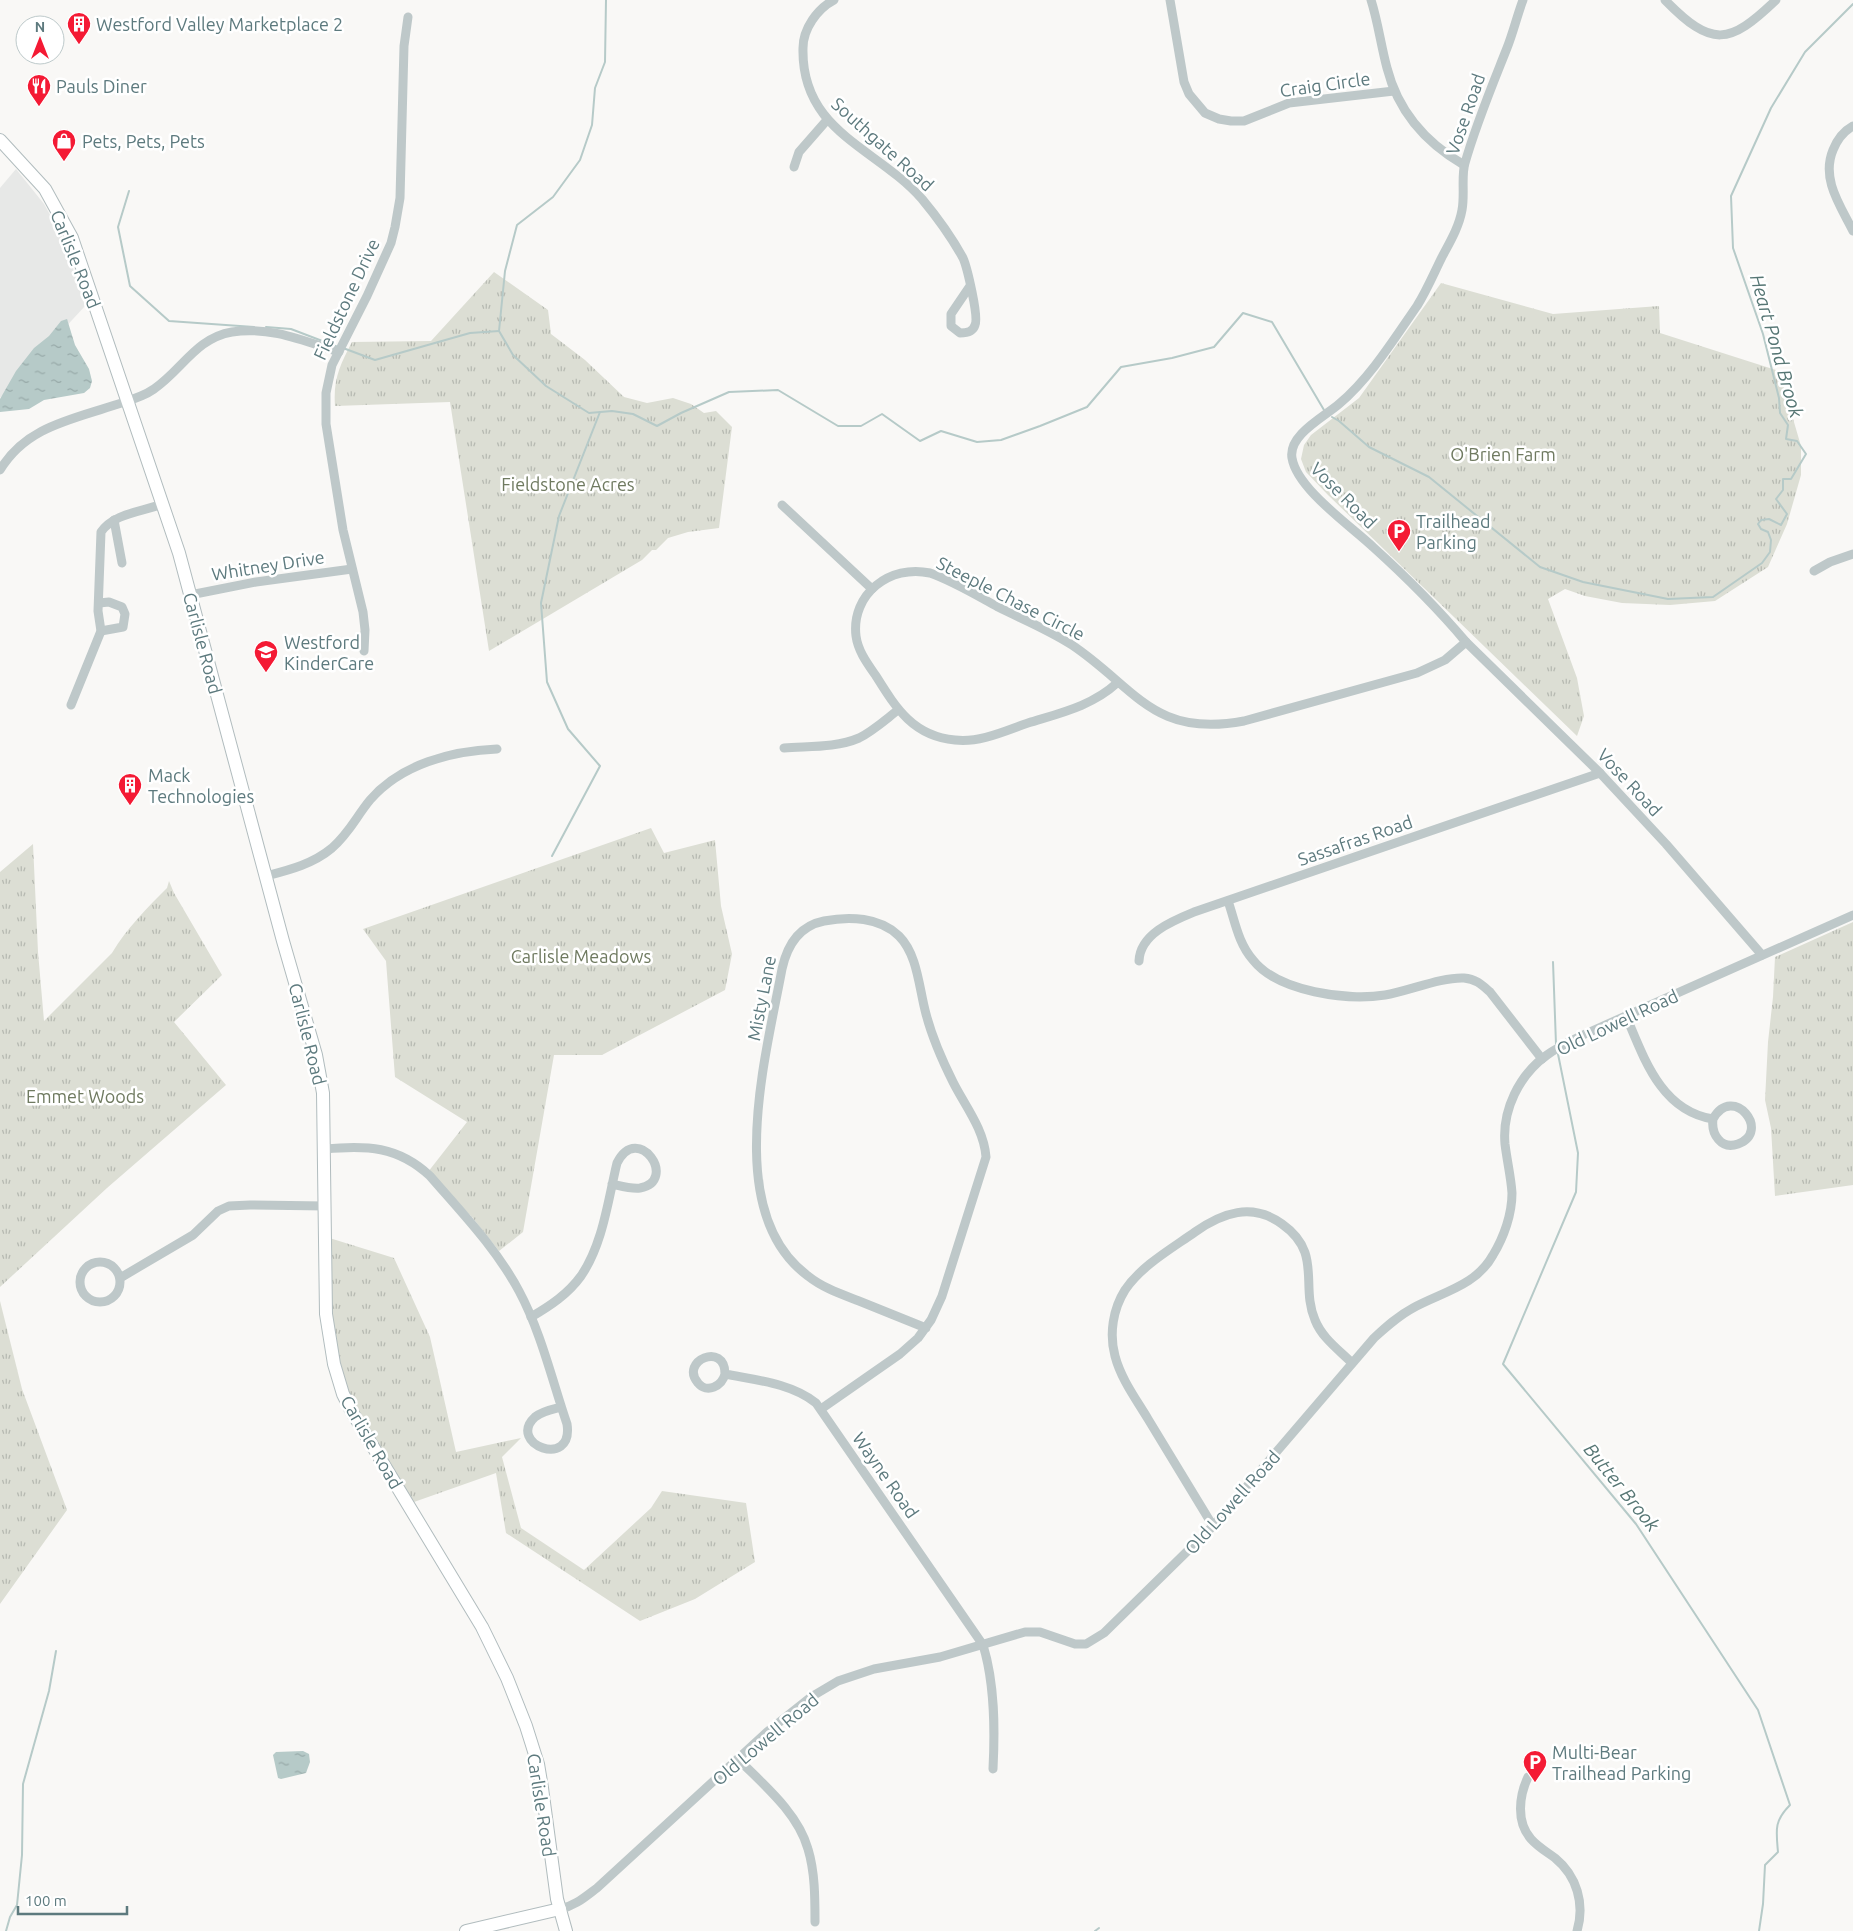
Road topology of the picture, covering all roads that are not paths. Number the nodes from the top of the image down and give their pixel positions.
1 (834, 0) edge
2 (1170, 0) edge
3 (1371, 0) edge
4 (1523, 0) edge
5 (1665, 0) edge
6 (1776, 0) edge
7 (822, 3) edge
8 (408, 17) dead end
9 (1394, 92) junction
10 (827, 120) junction
11 (1853, 126) edge
12 (0, 140) edge
13 (1464, 165) junction
14 (794, 167) dead end
15 (1853, 231) edge
16 (970, 286) junction
17 (339, 352) junction
18 (127, 401) junction
19 (0, 470) edge
20 (162, 504) junction
21 (782, 504) dead end
22 (114, 520) junction
23 (1853, 554) edge
24 (122, 563) dead end
25 (352, 569) junction
26 (1814, 571) dead end
27 (872, 589) junction
28 (190, 595) junction
29 (99, 603) junction
30 (101, 631) junction
31 (1466, 642) junction
32 (364, 651) dead end
33 (1117, 683) junction
34 (71, 705) dead end
35 (898, 710) junction
36 (784, 748) dead end
37 (497, 749) dead end
38 (1600, 773) junction
39 (266, 876) junction
40 (1228, 901) junction
41 (1853, 915) edge
42 (1762, 955) junction
43 (1139, 961) dead end
44 (1626, 1016) junction
45 (1542, 1059) junction
46 (1713, 1119) junction
47 (324, 1149) junction
48 (612, 1184) junction
49 (325, 1206) junction
50 (120, 1278) junction
51 (531, 1317) junction
52 (926, 1328) junction
53 (1352, 1363) junction
54 (725, 1374) dead end
55 (561, 1406) junction
56 (821, 1409) junction
57 (1213, 1526) junction
58 (983, 1644) junction
59 (738, 1759) junction
60 (993, 1769) dead end
61 (1528, 1777) dead end
62 (560, 1910) junction
63 (816, 1922) dead end
64 (466, 1931) edge
65 (566, 1931) edge
66 (1577, 1931) edge

1 - 7 street, Southgate Road
2 - 9 street, Craig Circle
3 - 9 street
4 - 13 street, Vose Road
5 - 6 street
7 - 10 street, Southgate Road
8 - 17 street, Fieldstone Drive
9 - 13 street
10 - 14 street
10 - 16 street, Southgate Road
11 - 15 street
12 - 18 main road, Carlisle Road
13 - 31 street, Vose Road
16 - 16 street, Southgate Road
17 - 18 street
17 - 25 street, Fieldstone Drive
18 - 19 street
18 - 20 main road, Carlisle Road
20 - 22 street
20 - 28 main road, Carlisle Road
21 - 27 street
22 - 24 street
22 - 29 street
23 - 26 street
25 - 28 street, Whitney Drive
25 - 32 street, Fieldstone Drive
27 - 33 street, Steeple Chase Circle
27 - 35 street, Steeple Chase Circle
28 - 39 main road, Carlisle Road
29 - 30 street
29 - 30 street
30 - 34 street
31 - 33 street, Steeple Chase Circle
31 - 38 street, Vose Road
33 - 35 street, Steeple Chase Circle
35 - 36 street
37 - 39 street
38 - 40 street, Sassafras Road
38 - 42 street, Vose Road
39 - 47 main road, Carlisle Road
40 - 43 street, Sassafras Road
40 - 45 street
41 - 42 street, Old Lowell Road
42 - 44 street, Old Lowell Road
44 - 45 street, Old Lowell Road
44 - 46 street
45 - 53 street, Old Lowell Road
46 - 46 street
47 - 49 main road, Carlisle Road
47 - 51 street
48 - 48 street
48 - 51 street
49 - 50 street
49 - 62 main road, Carlisle Road
50 - 50 street
51 - 55 street
52 - 52 street, Misty Lane
52 - 56 street, Misty Lane
53 - 57 street, Old Lowell Road
53 - 57 street
54 - 56 street, Wayne Road
55 - 55 street
56 - 58 street, Wayne Road
57 - 58 street, Old Lowell Road
58 - 59 street, Old Lowell Road
58 - 60 street
59 - 62 street, Old Lowell Road
59 - 63 street
61 - 66 street
62 - 64 main road, Old Lowell Road
62 - 65 main road, Carlisle Road

